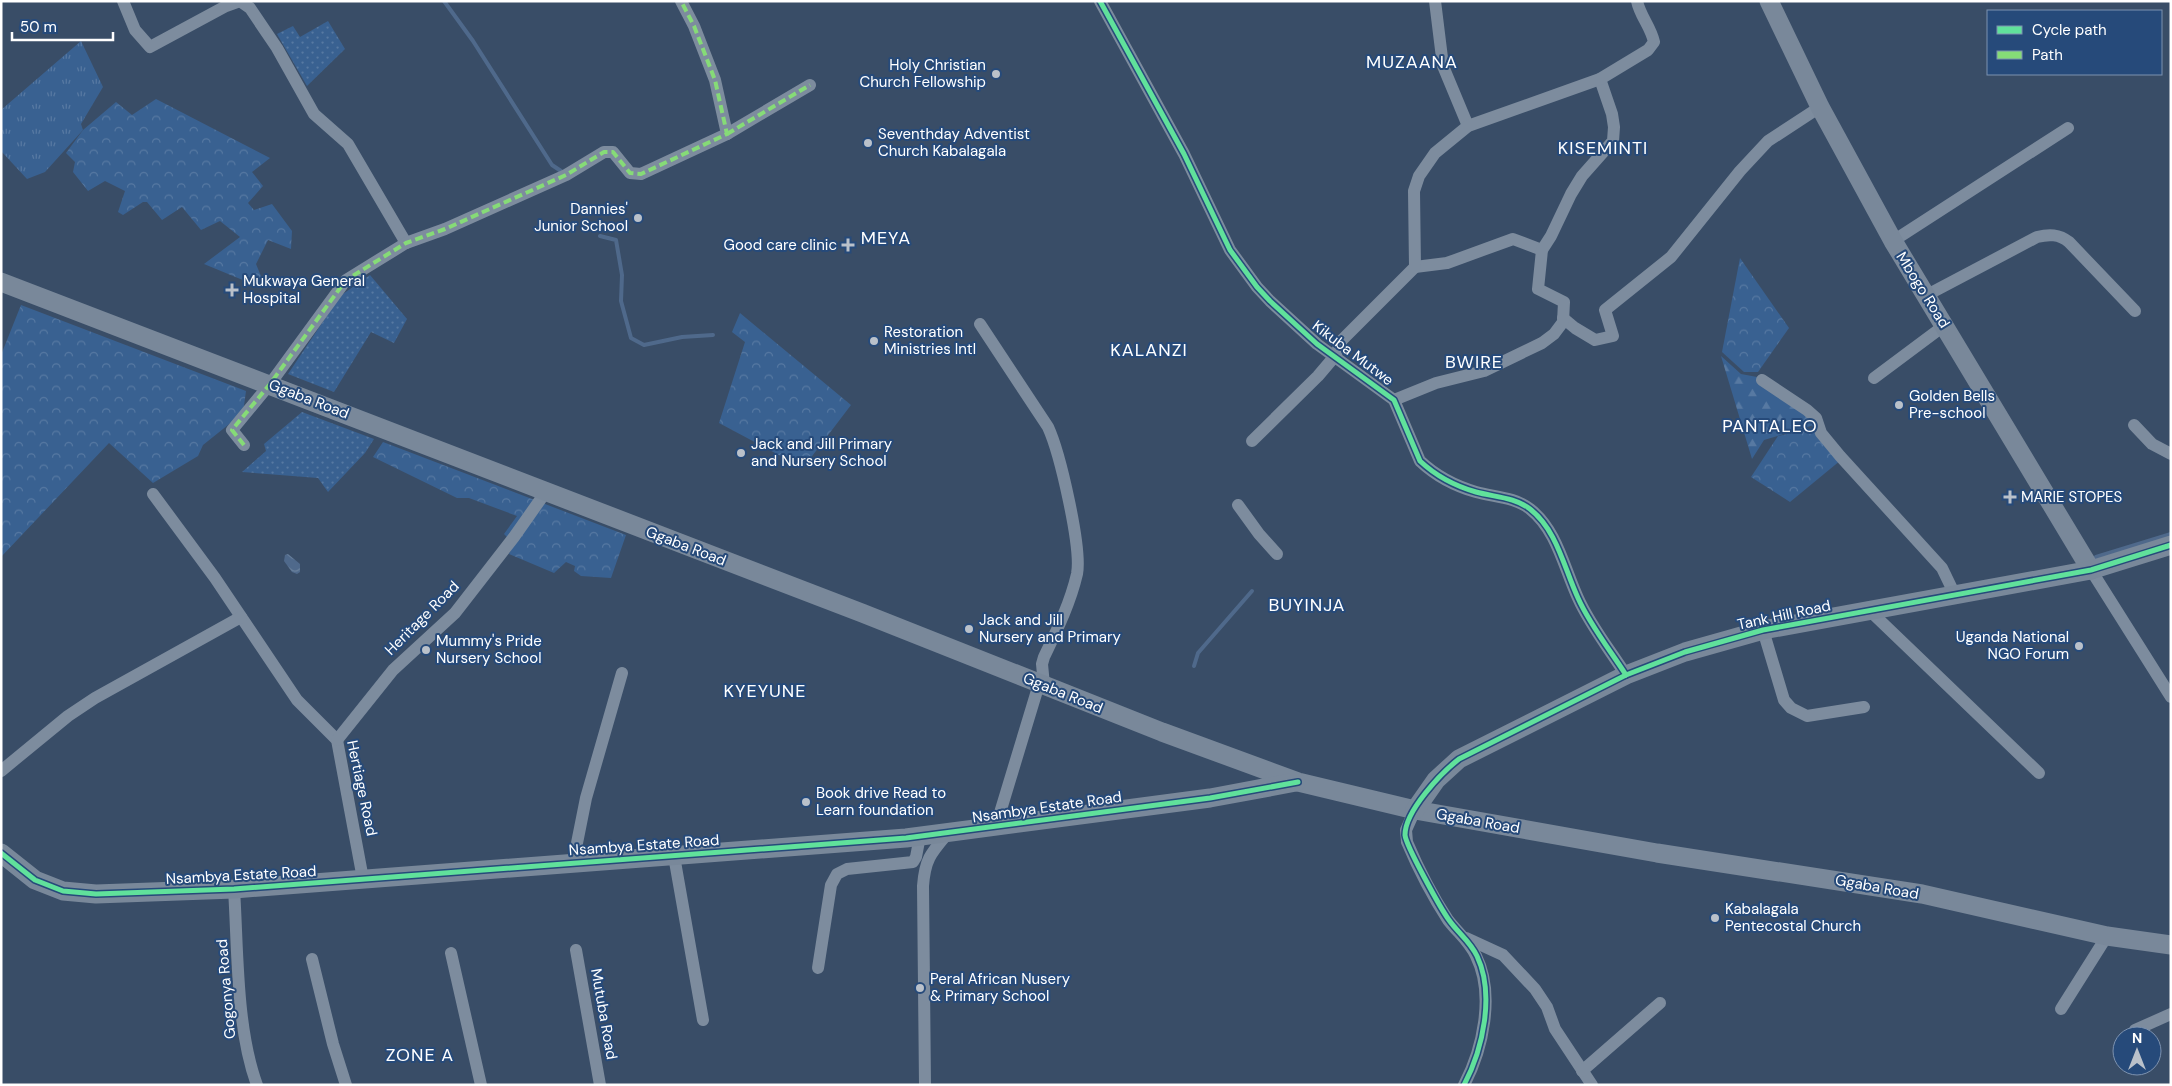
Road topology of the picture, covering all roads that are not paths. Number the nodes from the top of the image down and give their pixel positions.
1 (123, 1) edge
2 (240, 1) edge
3 (681, 1) edge
4 (1100, 1) edge
5 (1435, 1) edge
6 (1638, 1) edge
7 (1768, 1) edge
8 (1600, 79) junction
9 (810, 85) dead end
10 (1820, 107) junction
11 (1468, 126) junction
12 (2068, 128) dead end
13 (727, 134) junction
14 (1893, 241) junction
15 (406, 243) junction
16 (1542, 250) junction
17 (1415, 267) junction
18 (1, 282) edge
19 (1927, 295) junction
20 (2135, 310) dead end
21 (1563, 318) junction
22 (980, 324) dead end
23 (1945, 325) junction
24 (1335, 356) junction
25 (1874, 378) dead end
26 (1762, 380) dead end
27 (270, 384) junction
28 (1394, 400) junction
29 (2134, 425) dead end
30 (1252, 441) dead end
31 (244, 445) dead end
32 (2171, 454) edge
33 (545, 493) junction
34 (153, 494) dead end
35 (1238, 505) dead end
36 (2171, 545) edge
37 (1277, 554) dead end
38 (2092, 570) junction
39 (1955, 595) junction
40 (1869, 610) junction
41 (241, 616) junction
42 (1763, 630) junction
43 (622, 673) dead end
44 (1626, 675) junction
45 (1041, 684) junction
46 (2171, 697) edge
47 (1864, 707) dead end
48 (337, 740) junction
49 (1, 771) edge
50 (2039, 774) dead end
51 (1298, 782) junction
52 (1415, 810) junction
53 (996, 826) junction
54 (948, 833) junction
55 (920, 836) junction
56 (1, 853) edge
57 (674, 856) junction
58 (573, 863) junction
59 (363, 879) junction
60 (234, 889) junction
61 (2107, 936) junction
62 (1466, 938) junction
63 (2171, 945) edge
64 (576, 950) dead end
65 (451, 953) dead end
66 (312, 959) dead end
67 (818, 968) dead end
68 (1660, 1003) dead end
69 (2061, 1008) dead end
70 (2171, 1014) edge
71 (703, 1020) dead end
72 (2144, 1026) edge
73 (1582, 1071) junction
74 (257, 1085) edge
75 (346, 1085) edge
76 (481, 1085) edge
77 (600, 1085) edge
78 (925, 1085) edge
79 (1464, 1085) edge
80 (1592, 1085) edge

1 - 2 street
2 - 15 street
3 - 13 street
4 - 24 street, Kikuba Mutwe
5 - 11 street
6 - 8 street
7 - 10 street, Mbogo Road
8 - 11 street
8 - 16 street
9 - 13 street
10 - 14 street, Mbogo Road
10 - 21 street
11 - 17 street
12 - 14 street
13 - 15 street
14 - 19 street, Mbogo Road
15 - 27 street
16 - 17 street
16 - 21 street
17 - 24 street
18 - 27 street, Ggaba Road
19 - 20 street
19 - 23 street, Mbogo Road
21 - 28 street
22 - 45 street
23 - 25 street
23 - 38 street, Mbogo Road
24 - 28 street, Kikuba Mutwe
24 - 30 street
26 - 39 street
27 - 31 street
27 - 33 street, Ggaba Road
28 - 44 street, Kikuba Mutwe
29 - 32 street
33 - 45 street, Ggaba Road
33 - 48 street, Heritage Road
34 - 41 street, Hertiage Road
35 - 37 street
36 - 38 street, Tank Hill Road
38 - 39 street, Tank Hill Road
38 - 46 street
39 - 40 street, Tank Hill Road
40 - 42 street, Tank Hill Road
40 - 50 street
41 - 48 street, Hertiage Road
41 - 49 street
42 - 44 street, Tank Hill Road
42 - 47 street
43 - 58 street
44 - 52 street, Tank Hill Road
45 - 51 street, Ggaba Road
45 - 53 street
48 - 59 street, Hertiage Road
51 - 52 street, Ggaba Road
51 - 53 street, Nsambya Estate Road
52 - 61 street, Ggaba Road
52 - 62 street
53 - 54 street, Nsambya Estate Road
54 - 55 street, Nsambya Estate Road
54 - 78 street
55 - 57 street, Nsambya Estate Road
55 - 67 street
56 - 60 street, Nsambya Estate Road
57 - 58 street, Nsambya Estate Road
57 - 71 street
58 - 59 street, Nsambya Estate Road
59 - 60 street, Nsambya Estate Road
60 - 74 street, Gogonya Road
61 - 63 street, Ggaba Road
61 - 69 street
62 - 73 street
62 - 79 street
64 - 77 street, Mutuba Road
65 - 76 street
66 - 75 street
68 - 73 street
70 - 72 street
73 - 80 street

